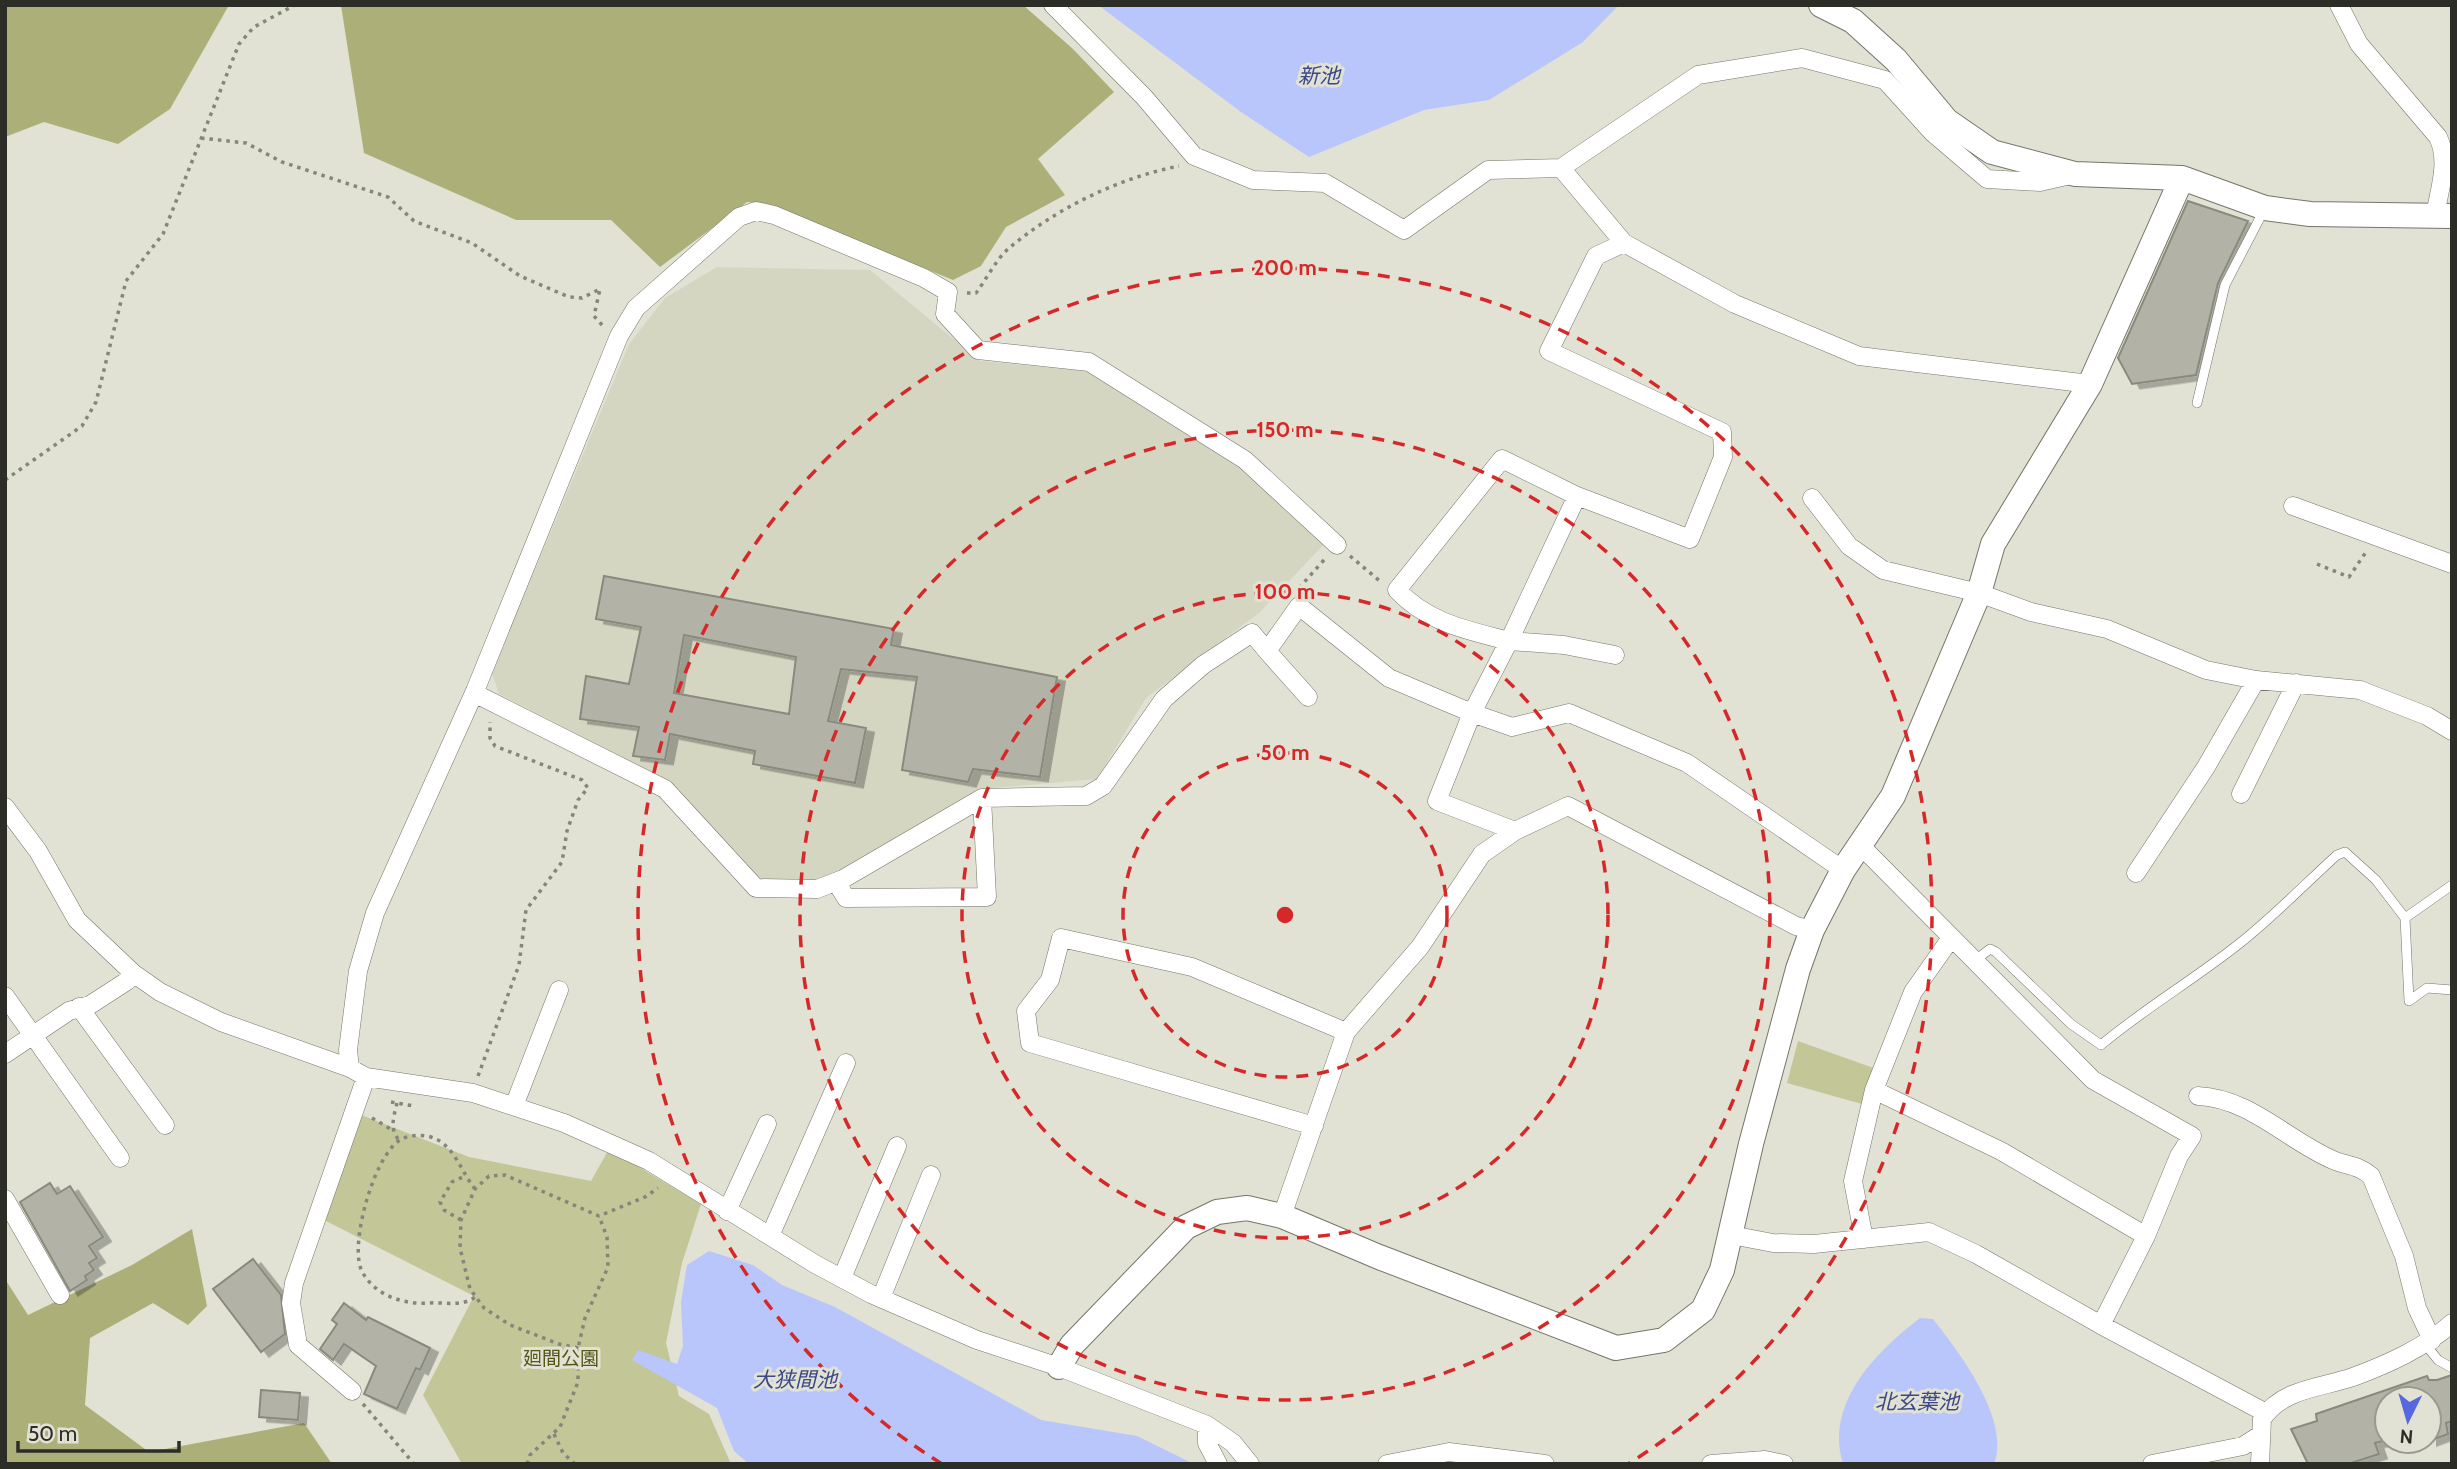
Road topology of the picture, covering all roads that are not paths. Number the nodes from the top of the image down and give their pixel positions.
1 (1053, 5) edge
2 (1821, 5) edge
3 (2346, 9) edge
4 (1561, 168) junction
5 (2075, 174) junction
6 (2182, 178) junction
7 (2265, 208) junction
8 (2443, 216) edge
9 (1624, 243) junction
10 (2090, 384) junction
11 (2197, 403) dead end
12 (1577, 496) junction
13 (1812, 498) dead end
14 (2293, 506) dead end
15 (1337, 545) road end
16 (2452, 564) edge
17 (1979, 593) junction
18 (1509, 641) junction
19 (1267, 651) junction
20 (1615, 656) dead end
21 (2256, 680) junction
22 (2296, 683) junction
23 (474, 693) junction
24 (1308, 697) dead end
25 (1472, 713) junction
26 (2452, 731) edge
27 (2241, 794) dead end
28 (982, 797) junction
29 (5, 807) edge
30 (1515, 831) junction
31 (1861, 846) junction
32 (1843, 870) junction
33 (2136, 873) dead end
34 (836, 882) junction
35 (2452, 885) edge
36 (2405, 918) junction
37 (1812, 930) junction
38 (1951, 938) junction
39 (1974, 961) junction
40 (133, 972) junction
41 (559, 990) dead end
42 (2452, 990) edge
43 (5, 996) edge
44 (79, 1007) junction
45 (1346, 1032) junction
46 (34, 1036) junction
47 (5, 1054) edge
48 (846, 1063) dead end
49 (350, 1068) junction
50 (366, 1076) junction
51 (1874, 1090) junction
52 (2198, 1096) dead end
53 (514, 1106) junction
54 (767, 1124) dead end
55 (165, 1125) dead end
56 (1314, 1126) junction
57 (897, 1146) dead end
58 (120, 1158) dead end
59 (931, 1175) dead end
60 (5, 1199) edge
61 (726, 1211) junction
62 (1282, 1216) junction
63 (1731, 1235) junction
64 (770, 1236) junction
65 (2146, 1236) junction
66 (1864, 1239) junction
67 (842, 1278) junction
68 (60, 1295) dead end
69 (881, 1298) junction
70 (2452, 1323) edge
71 (2101, 1325) junction
72 (2429, 1342) junction
73 (1059, 1367) junction
74 (2452, 1368) edge
75 (352, 1391) road end
76 (2266, 1413) junction
77 (1207, 1424) junction
78 (2260, 1435) junction
79 (1218, 1464) edge
80 (1250, 1464) edge
81 (1387, 1464) edge
82 (1545, 1464) edge
83 (1711, 1464) edge
84 (1784, 1464) edge
85 (2152, 1464) edge
86 (2260, 1464) edge

1 - 4 street
2 - 5 street
3 - 8 street
4 - 5 street
4 - 9 street
5 - 6 street
6 - 7 street
6 - 10 street
7 - 8 street
7 - 11 lane
9 - 10 street
9 - 12 street
10 - 17 street
12 - 18 street
12 - 18 street
13 - 17 street
14 - 16 street
15 - 23 street
17 - 21 street
17 - 31 street
18 - 20 street
18 - 25 street
19 - 24 street
19 - 25 street
19 - 28 street
21 - 22 street
21 - 33 street
22 - 26 street
22 - 27 street
23 - 34 street
23 - 49 street
25 - 30 street
25 - 32 street
28 - 34 street
28 - 34 street
29 - 40 street
30 - 37 street
30 - 45 street
31 - 32 street
31 - 38 street
32 - 37 street
35 - 36 lane
36 - 39 lane
36 - 42 lane
37 - 63 street
38 - 39 street
38 - 51 street
39 - 65 street
40 - 44 street
40 - 49 street
41 - 53 street
43 - 46 street
44 - 46 street
44 - 55 street
45 - 56 street
45 - 56 street
46 - 47 street
46 - 58 street
48 - 64 street
49 - 50 street
50 - 53 street
50 - 75 street
51 - 65 street
51 - 66 street
52 - 72 street
53 - 61 street
54 - 61 street
56 - 62 street
57 - 67 street
59 - 69 street
60 - 68 street
61 - 64 street
62 - 63 street
62 - 73 street
63 - 66 street
64 - 67 street
65 - 71 street
66 - 71 street
67 - 69 street
69 - 73 street
70 - 72 street
71 - 76 street
72 - 74 lane
72 - 76 street
73 - 77 street
76 - 78 street
77 - 79 street
77 - 80 street
78 - 85 street
78 - 86 street
81 - 82 street
83 - 84 street

